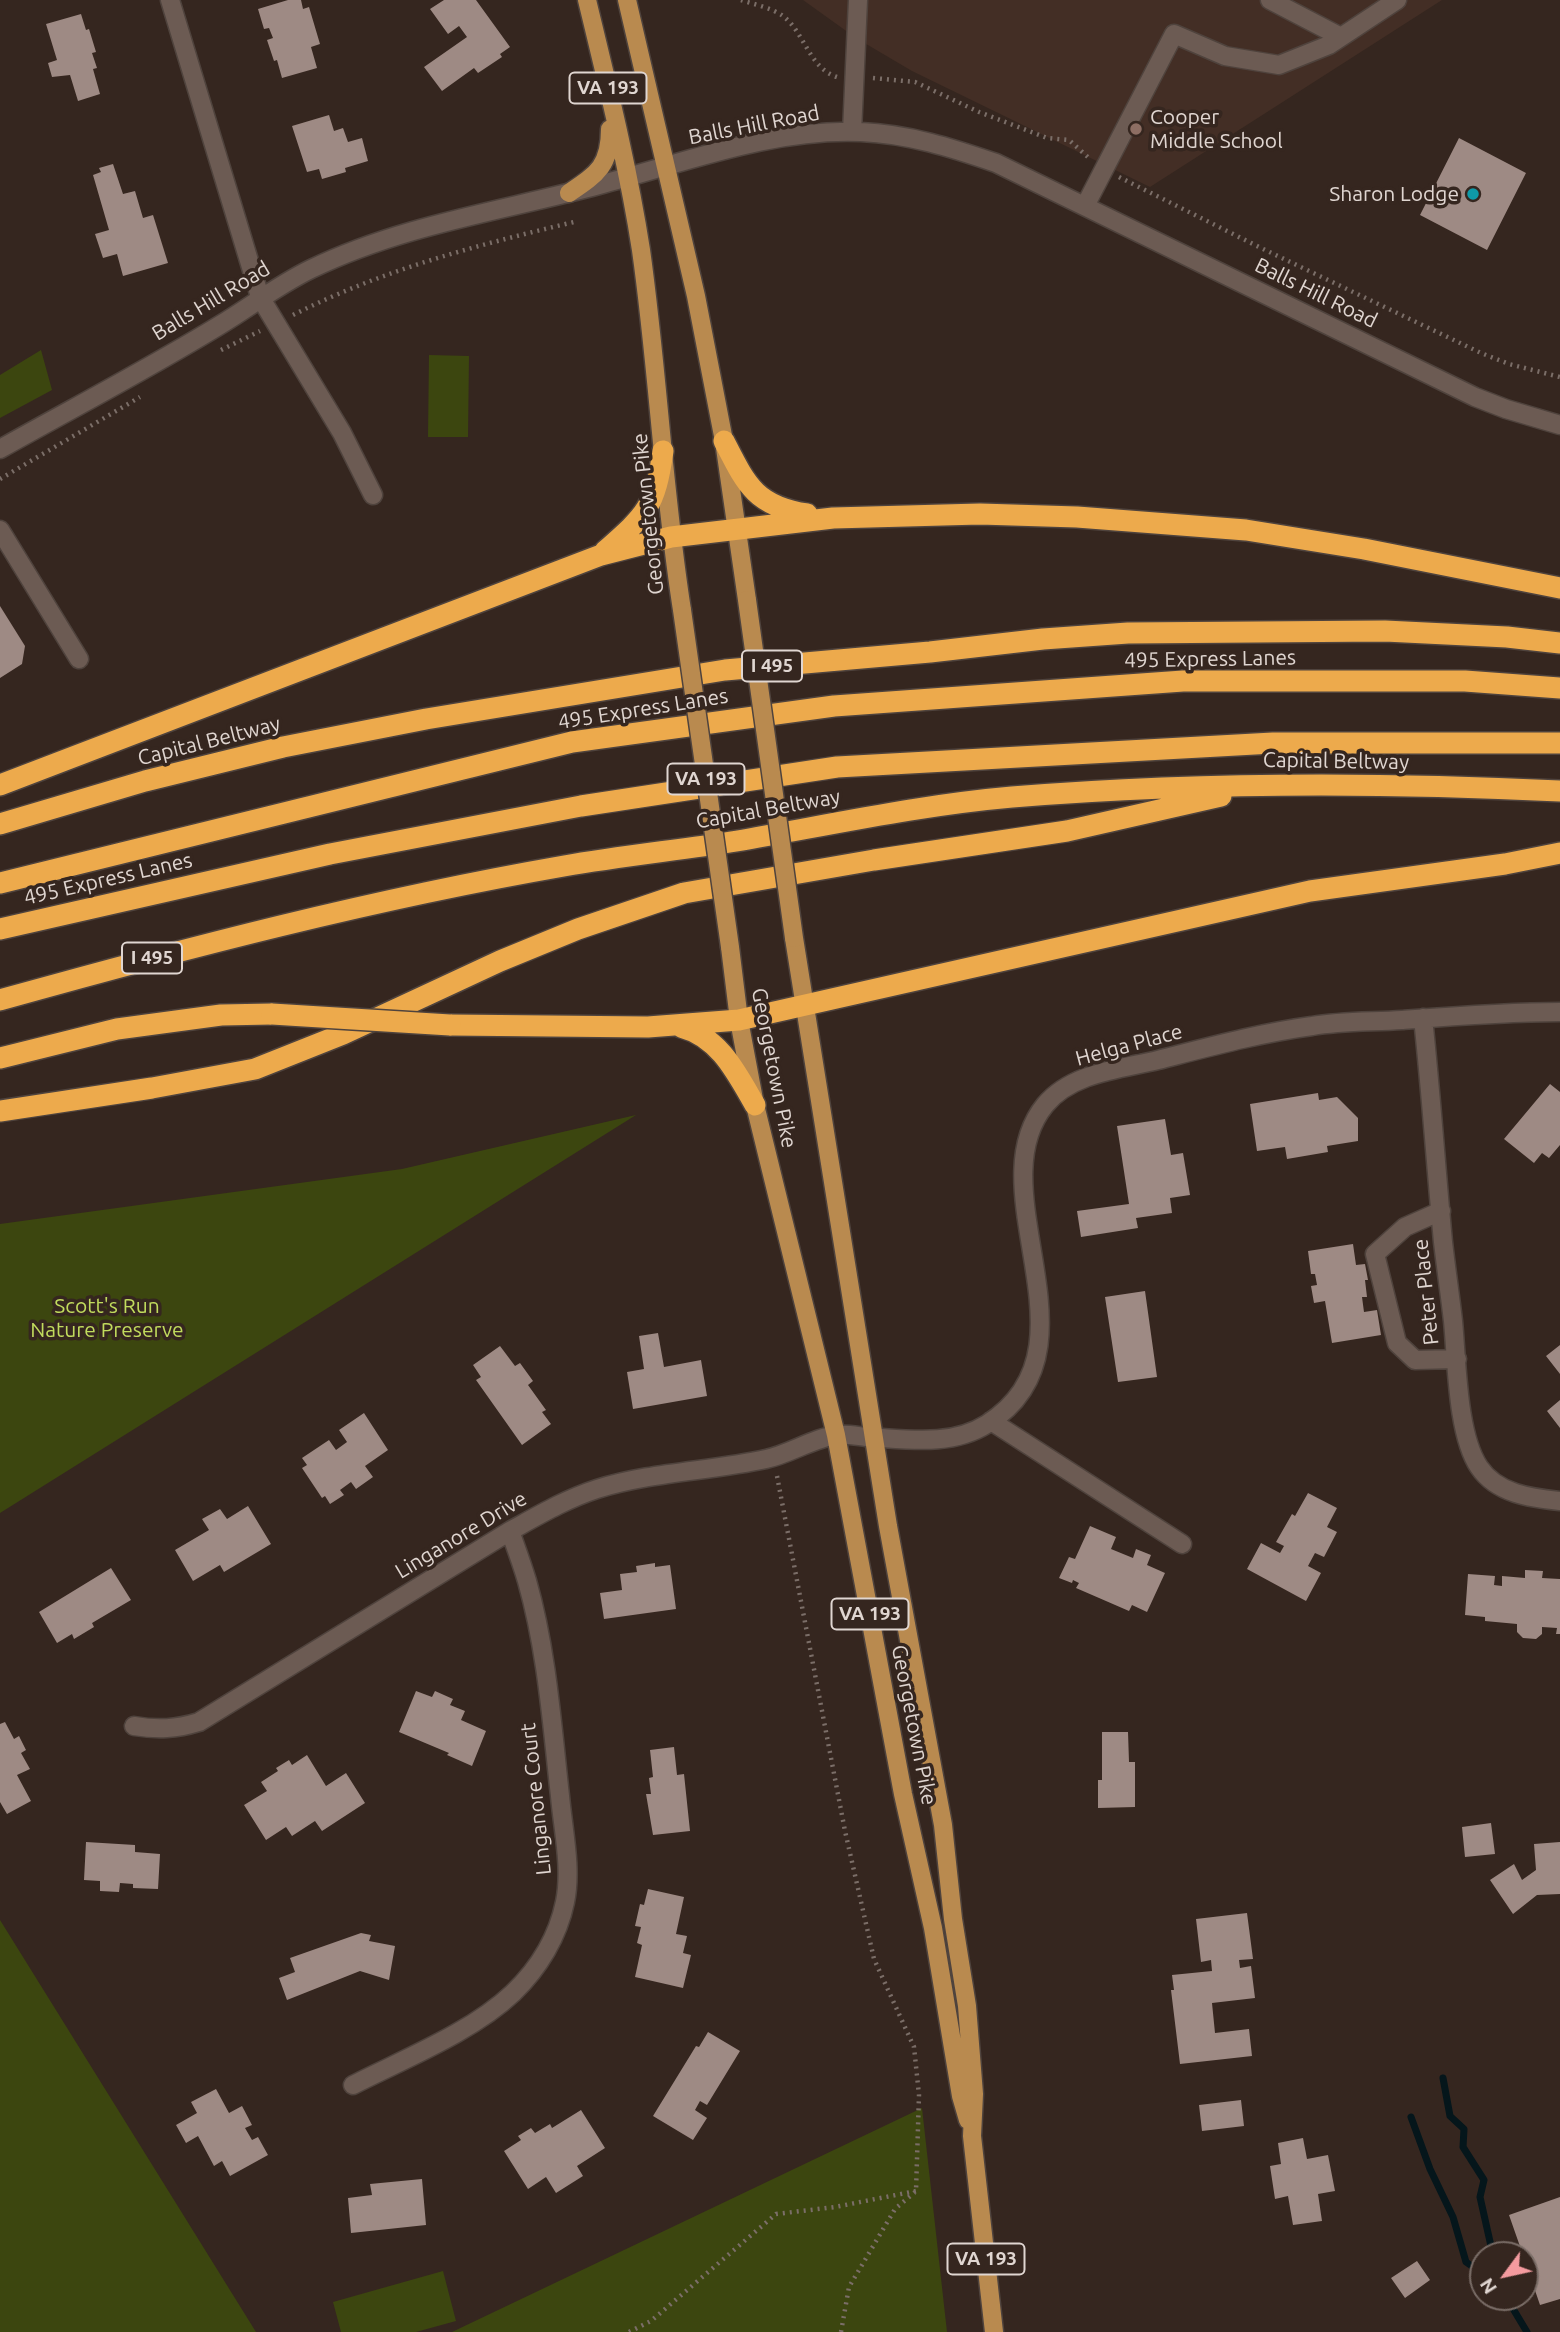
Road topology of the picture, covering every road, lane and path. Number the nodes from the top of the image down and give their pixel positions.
1 (170, 0) edge
2 (587, 0) edge
3 (627, 0) edge
4 (741, 0) edge
5 (858, 0) edge
6 (1270, 0) edge
7 (1395, 1) edge
8 (1341, 37) junction
9 (855, 77) junction
10 (610, 94) junction
11 (852, 132) junction
12 (667, 166) junction
13 (1105, 168) junction
14 (627, 177) junction
15 (569, 193) junction
16 (1085, 206) junction
17 (260, 297) junction
18 (1560, 377) edge
19 (1560, 425) edge
20 (724, 441) junction
21 (0, 449) edge
22 (663, 451) junction
23 (373, 495) dead end
24 (833, 519) junction
25 (737, 529) junction
26 (0, 530) edge
27 (671, 537) junction
28 (601, 555) junction
29 (1560, 588) edge
30 (1560, 643) edge
31 (79, 659) dead end
32 (1560, 688) edge
33 (1560, 743) edge
34 (1272, 784) junction
35 (0, 785) edge
36 (1560, 790) edge
37 (0, 824) edge
38 (1560, 853) edge
39 (0, 883) edge
40 (0, 929) edge
41 (0, 1000) edge
42 (805, 1005) junction
43 (1560, 1012) edge
44 (1423, 1018) junction
45 (739, 1020) junction
46 (672, 1025) junction
47 (0, 1058) edge
48 (755, 1105) junction
49 (0, 1111) edge
50 (1441, 1211) junction
51 (1457, 1359) junction
52 (991, 1421) junction
53 (836, 1435) junction
54 (874, 1437) junction
55 (774, 1457) junction
56 (1560, 1501) edge
57 (510, 1531) junction
58 (1182, 1544) dead end
59 (134, 1726) dead end
60 (353, 2085) dead end
61 (972, 2136) junction
62 (916, 2191) junction
63 (629, 2332) edge
64 (841, 2332) edge
65 (994, 2332) edge

1 - 17 street
2 - 10 main road, Georgetown Pike / VA 193
3 - 12 main road, Georgetown Pike / VA 193
4 - 9 path
5 - 9 street
6 - 8 street
7 - 8 street
8 - 13 street
9 - 11 street
9 - 13 path
10 - 14 main road, Georgetown Pike / VA 193
10 - 15 main road
11 - 12 street, Balls Hill Road
11 - 16 street, Balls Hill Road
12 - 14 street, Balls Hill Road
12 - 20 main road, Georgetown Pike / VA 193
13 - 16 street
13 - 18 path
14 - 15 street, Balls Hill Road
14 - 22 main road, Georgetown Pike / VA 193
15 - 17 street, Balls Hill Road
16 - 19 street, Balls Hill Road
17 - 21 street, Balls Hill Road
17 - 23 street
20 - 24 highway
20 - 25 main road, Georgetown Pike
22 - 27 main road, Georgetown Pike / VA 193
22 - 28 highway
24 - 25 highway
24 - 29 highway
25 - 27 highway
25 - 42 main road, Georgetown Pike, bridge
26 - 31 street
27 - 28 highway
27 - 45 main road, Georgetown Pike / VA 193, bridge
28 - 35 highway
30 - 37 highway, Capital Beltway / I 495
32 - 39 highway, 495 Express Lanes
33 - 40 highway, 495 Express Lanes
34 - 36 highway, Capital Beltway / I 495
34 - 41 highway, Capital Beltway / I 495
34 - 49 highway
38 - 42 highway
42 - 45 highway
42 - 54 main road, Georgetown Pike
43 - 44 street, Helga Place
44 - 50 street, Peter Place
44 - 52 street, Helga Place
45 - 46 highway
45 - 48 main road, Georgetown Pike / VA 193
46 - 47 highway, bridge
46 - 48 highway
48 - 53 main road, Georgetown Pike / VA 193
50 - 51 street, Peter Place
50 - 51 street
51 - 56 street, Peter Place
52 - 54 street, Helga Place
52 - 58 street
53 - 54 street, Helga Place
53 - 55 street, Linganore Drive
53 - 61 main road, Georgetown Pike / VA 193
54 - 61 main road, Georgetown Pike / VA 193
55 - 57 street, Linganore Drive
55 - 62 path
57 - 59 street, Linganore Drive
57 - 60 street, Linganore Court
61 - 65 main road, Georgetown Pike / VA 193
62 - 63 path
62 - 64 path

